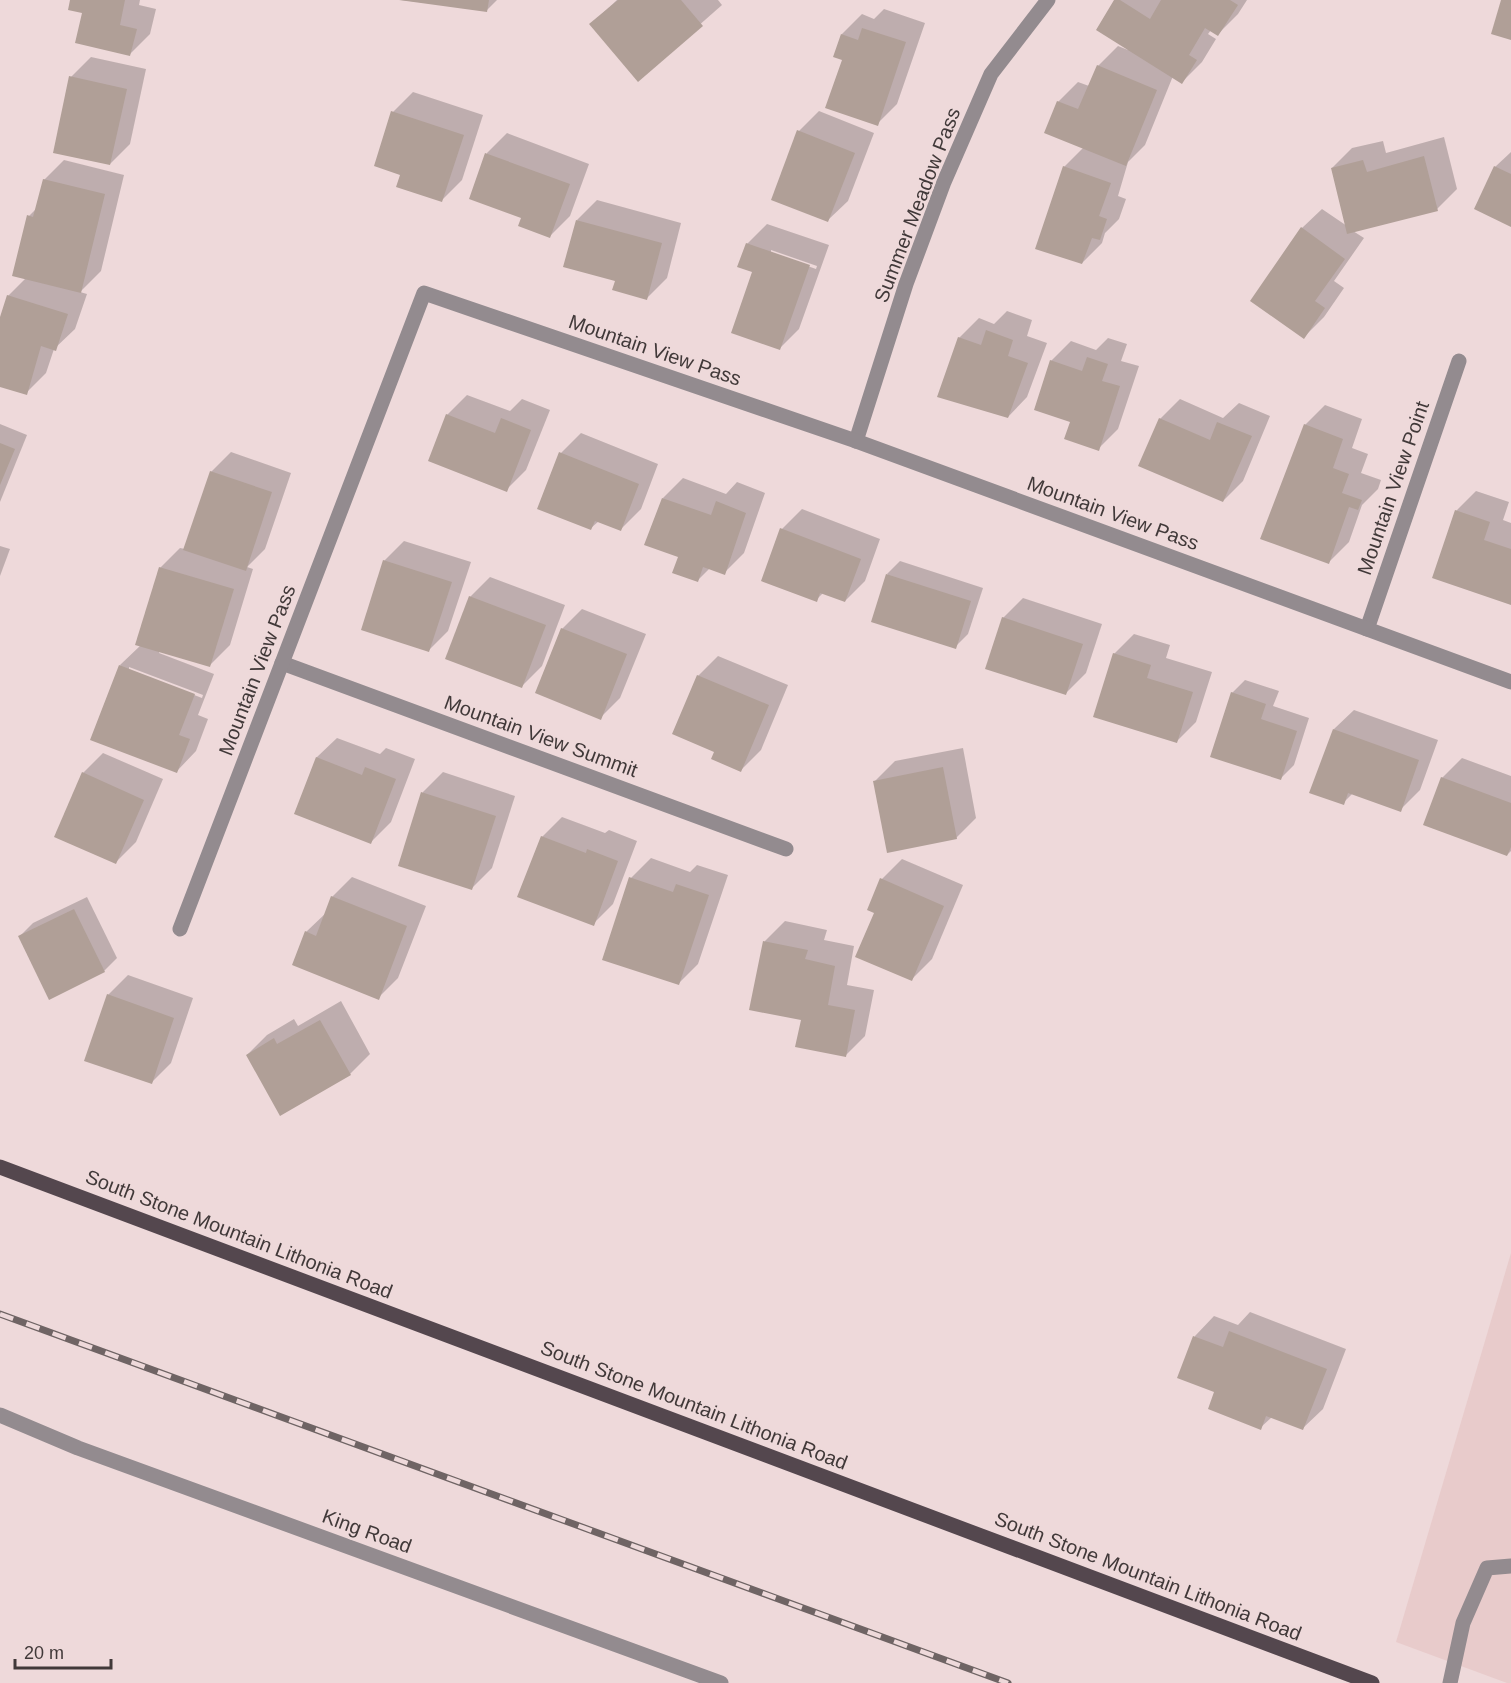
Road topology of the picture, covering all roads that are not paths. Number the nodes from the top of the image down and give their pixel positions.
1 (1048, 0) edge
2 (1459, 361) dead end
3 (856, 441) junction
4 (1367, 628) junction
5 (282, 663) junction
6 (1511, 682) edge
7 (786, 849) dead end
8 (180, 929) dead end
9 (0, 1167) edge
10 (0, 1415) edge
11 (1511, 1566) edge
12 (721, 1683) edge
13 (1372, 1683) edge
14 (1450, 1683) edge

1 - 3 street, Summer Meadow Pass
2 - 4 street, Mountain View Point
3 - 4 street, Mountain View Pass
3 - 5 street, Mountain View Pass
4 - 6 street, Mountain View Pass
5 - 7 street, Mountain View Summit
5 - 8 street, Mountain View Pass
9 - 13 main road, South Stone Mountain Lithonia Road
10 - 12 street, King Road
11 - 14 street

